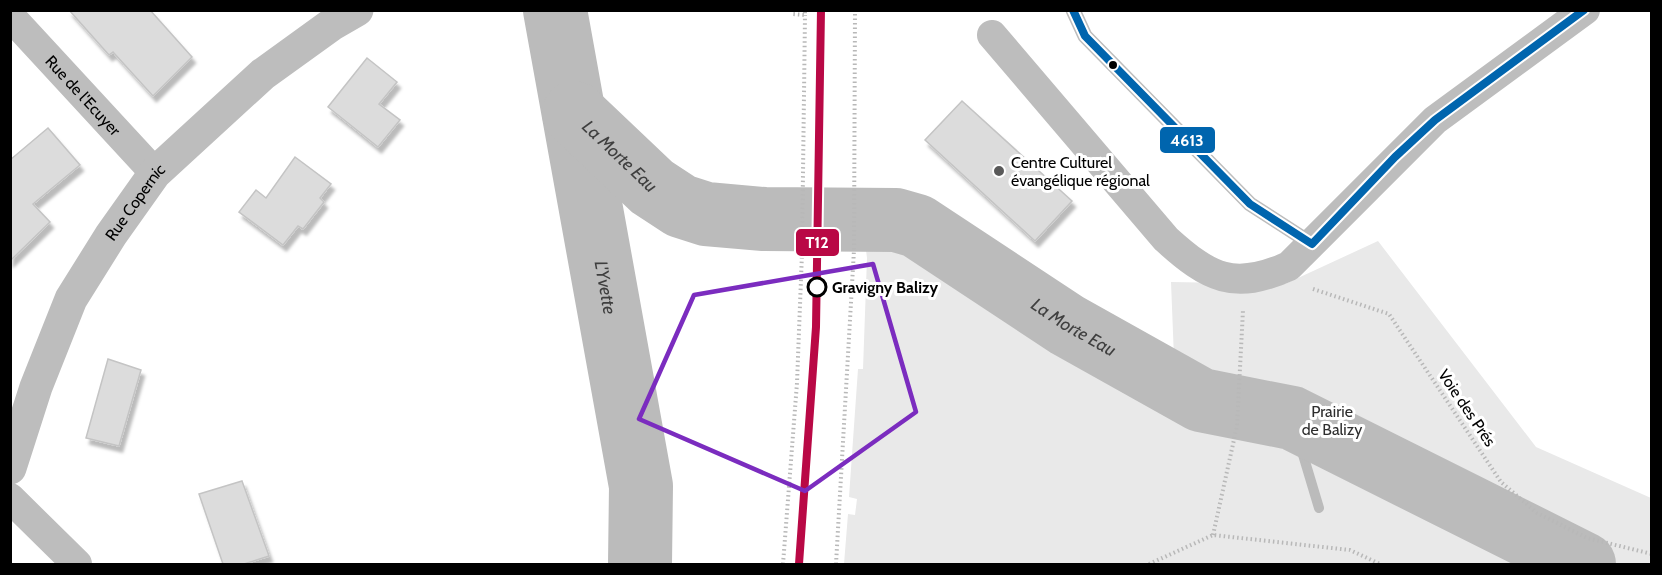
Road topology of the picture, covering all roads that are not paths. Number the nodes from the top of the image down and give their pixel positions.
1 (357, 10) edge
2 (1073, 10) edge
3 (1585, 10) edge
4 (10, 16) edge
5 (992, 35) dead end
6 (155, 173) junction
7 (1312, 244) junction
8 (10, 468) edge
9 (10, 498) edge
10 (77, 564) edge

1 - 6 street, Rue Copernic
2 - 7 lane
3 - 7 street
4 - 6 street, Rue de l'Ecuyer
5 - 7 street
6 - 8 street, Rue Copernic
9 - 10 street

